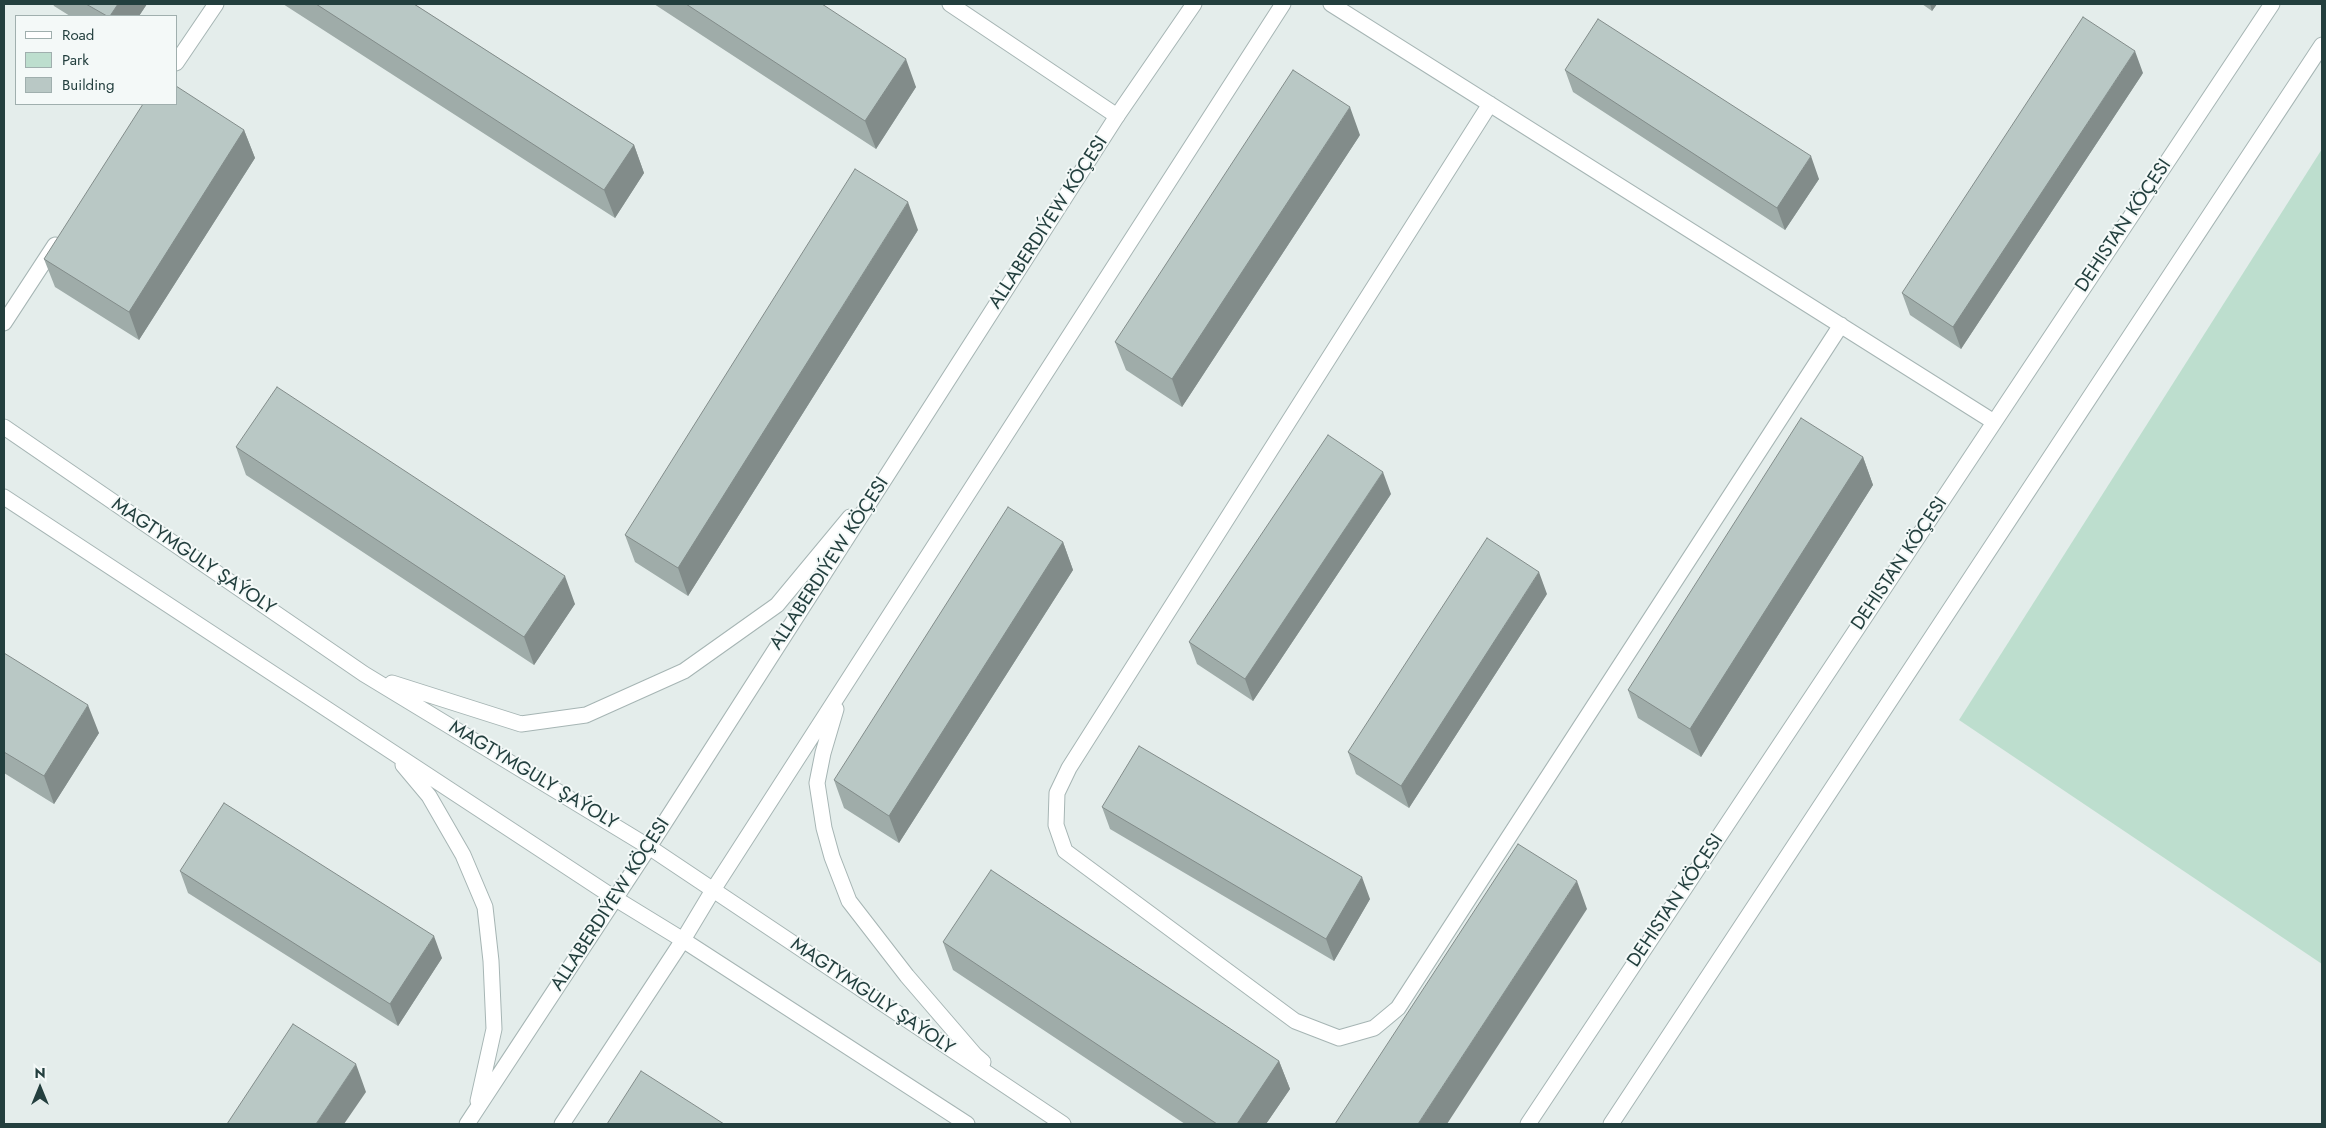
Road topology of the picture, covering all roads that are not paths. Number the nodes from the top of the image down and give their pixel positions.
1 (216, 4) edge
2 (950, 4) edge
3 (1194, 4) edge
4 (1283, 4) edge
5 (1331, 4) edge
6 (2272, 4) edge
7 (2322, 46) edge
8 (178, 60) edge
9 (1490, 104) junction
10 (1118, 116) junction
11 (63, 234) edge
12 (4, 323) edge
13 (1842, 325) junction
14 (1994, 422) junction
15 (4, 428) edge
16 (891, 468) junction
17 (4, 497) edge
18 (364, 674) junction
19 (841, 692) junction
20 (392, 752) junction
21 (649, 847) junction
22 (712, 890) junction
23 (616, 900) junction
24 (683, 940) junction
25 (1032, 1104) junction
26 (476, 1111) junction
27 (467, 1124) edge
28 (562, 1124) edge
29 (966, 1124) edge
30 (1062, 1124) edge
31 (1528, 1124) edge
32 (1611, 1124) edge

1 - 8 street
2 - 10 street
3 - 10 street, ALLABERDIÝEW KÖÇESI
4 - 19 street
5 - 9 street
6 - 14 street, DEHISTAN KÖÇESI
7 - 32 street
9 - 13 street
9 - 13 street
10 - 16 street, ALLABERDIÝEW KÖÇESI
11 - 12 street
13 - 14 street
14 - 31 street, DEHISTAN KÖÇESI
15 - 18 street, MAGTYMGULY ŞAÝOLY
16 - 18 street
16 - 21 street, ALLABERDIÝEW KÖÇESI
17 - 20 street
18 - 21 street, MAGTYMGULY ŞAÝOLY
19 - 22 street
19 - 25 street
20 - 23 street
20 - 26 street
21 - 22 street, MAGTYMGULY ŞAÝOLY
21 - 23 street, ALLABERDIÝEW KÖÇESI
22 - 24 street
22 - 25 street, MAGTYMGULY ŞAÝOLY
23 - 24 street
23 - 26 street, ALLABERDIÝEW KÖÇESI
24 - 28 street
24 - 29 street
25 - 30 street, MAGTYMGULY ŞAÝOLY
26 - 27 street, ALLABERDIÝEW KÖÇESI

